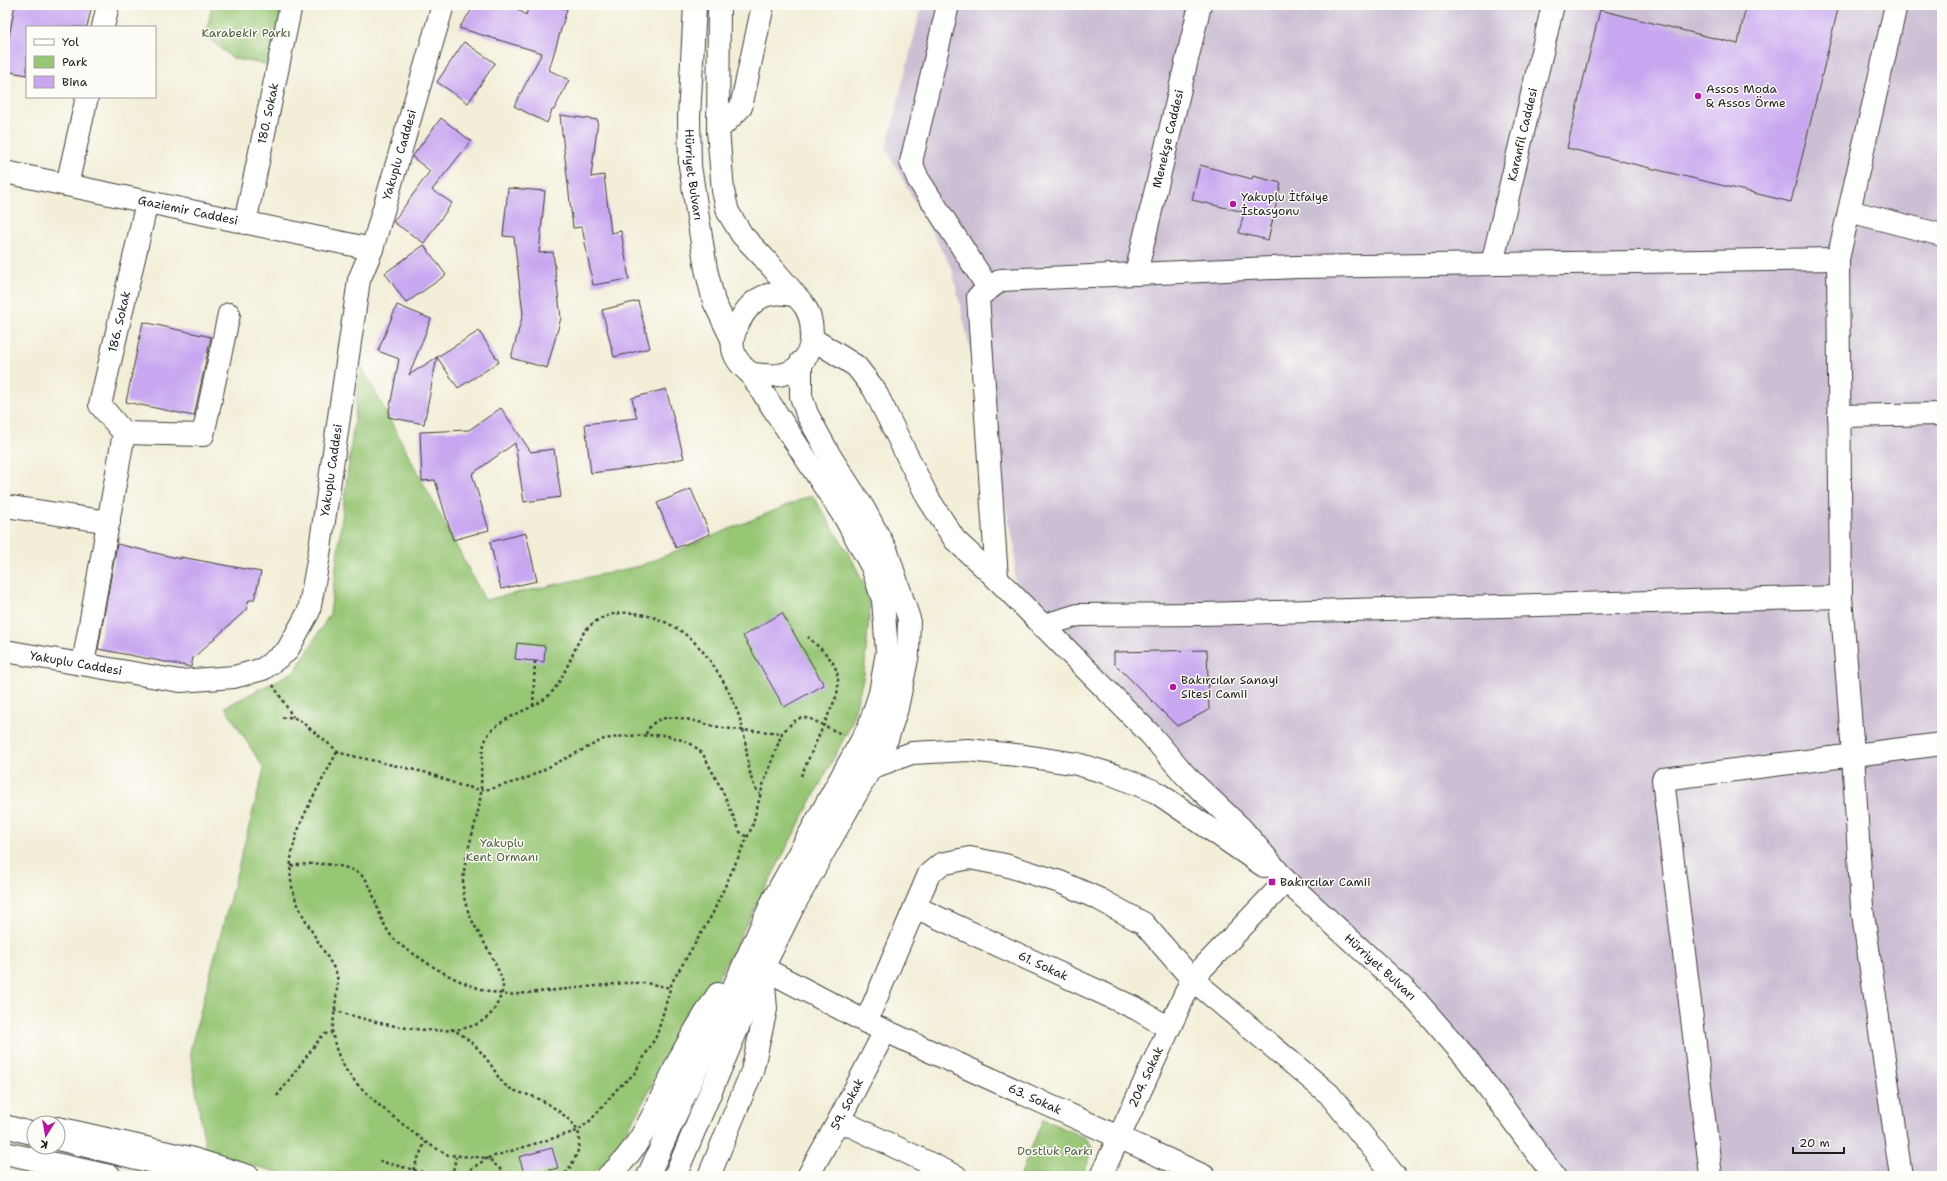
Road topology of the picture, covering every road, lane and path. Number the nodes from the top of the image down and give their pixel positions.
1 (108, 5) edge
2 (291, 5) edge
3 (443, 5) edge
4 (695, 5) edge
5 (720, 5) edge
6 (763, 5) edge
7 (948, 5) edge
8 (1200, 5) edge
9 (1553, 5) edge
10 (1896, 5) edge
11 (103, 26) edge
12 (87, 98) edge
13 (718, 130) junction
14 (5, 172) edge
15 (67, 185) junction
16 (148, 202) junction
17 (1849, 211) junction
18 (245, 222) junction
19 (1942, 235) edge
20 (372, 249) junction
21 (1838, 259) junction
22 (1492, 264) junction
23 (1136, 273) junction
24 (989, 288) junction
25 (796, 296) junction
26 (229, 314) dead end
27 (811, 338) junction
28 (732, 339) junction
29 (801, 362) junction
30 (750, 373) junction
31 (1942, 414) edge
32 (1839, 416) junction
33 (124, 433) junction
34 (5, 506) edge
35 (109, 522) junction
36 (997, 579) junction
37 (1841, 597) junction
38 (1042, 626) junction
39 (808, 637) dead end
40 (5, 651) edge
41 (535, 661) dead end
42 (83, 664) junction
43 (263, 669) junction
44 (533, 706) junction
45 (293, 717) junction
46 (282, 718) dead end
47 (824, 725) junction
48 (743, 730) junction
49 (782, 733) junction
50 (646, 734) junction
51 (860, 744) junction
52 (1942, 744) edge
53 (337, 752) junction
54 (1854, 754) junction
55 (873, 767) junction
56 (801, 776) dead end
57 (481, 790) junction
58 (760, 794) junction
59 (748, 838) junction
60 (291, 866) junction
61 (1286, 881) junction
62 (915, 907) junction
63 (753, 944) junction
64 (763, 968) junction
65 (1192, 979) junction
66 (671, 988) junction
67 (502, 994) junction
68 (334, 1010) junction
69 (866, 1022) junction
70 (1169, 1028) junction
71 (451, 1029) junction
72 (885, 1031) junction
73 (332, 1033) junction
74 (277, 1096) dead end
75 (5, 1117) edge
76 (839, 1120) junction
77 (26, 1121) edge
78 (5, 1126) edge
79 (66, 1130) edge
80 (577, 1130) junction
81 (26, 1132) edge
82 (1119, 1137) junction
83 (66, 1142) edge
84 (425, 1142) junction
85 (5, 1154) edge
86 (456, 1157) junction
87 (488, 1158) junction
88 (379, 1161) dead end
89 (413, 1170) junction
90 (110, 1176) edge
91 (205, 1176) edge
92 (248, 1176) edge
93 (438, 1176) edge
94 (452, 1176) edge
95 (460, 1176) edge
96 (508, 1176) edge
97 (563, 1176) edge
98 (608, 1176) edge
99 (648, 1176) edge
100 (675, 1176) edge
101 (709, 1176) edge
102 (808, 1176) edge
103 (956, 1176) edge
104 (1101, 1176) edge
105 (1204, 1176) edge
106 (1395, 1176) edge
107 (1554, 1176) edge
108 (1711, 1176) edge
109 (1901, 1176) edge

1 - 11 main road
2 - 18 main road, 180. Sokak
3 - 20 main road, Yakuplu Caddesi
4 - 28 main road, Hürriyet Bulvarı
5 - 13 main road
6 - 13 main road
7 - 24 main road
8 - 23 main road, Menekşe Caddesi
9 - 22 main road, Karanfil Caddesi
10 - 17 main road
12 - 15 main road
13 - 25 main road
14 - 15 main road, Gaziemir Caddesi
15 - 16 main road, Gaziemir Caddesi
16 - 18 main road, Gaziemir Caddesi
16 - 33 main road, 186. Sokak
17 - 19 main road
17 - 21 main road
18 - 20 main road, Gaziemir Caddesi
20 - 43 main road, Yakuplu Caddesi
21 - 22 main road
21 - 32 main road
22 - 23 main road
23 - 24 main road
24 - 36 main road
25 - 27 main road
25 - 28 main road
26 - 33 main road
27 - 29 main road
27 - 36 main road, Hürriyet Bulvarı
28 - 30 main road
29 - 30 main road
29 - 55 main road
30 - 51 main road
31 - 32 main road
32 - 37 main road
33 - 35 main road
34 - 35 main road
35 - 42 main road
36 - 38 main road, Hürriyet Bulvarı
37 - 38 main road
37 - 54 main road
38 - 61 main road, Hürriyet Bulvarı
39 - 47 path
40 - 42 main road, Yakuplu Caddesi
41 - 44 path
42 - 43 main road, Yakuplu Caddesi
43 - 45 path
44 - 48 path
44 - 57 path
45 - 46 path
45 - 53 path
47 - 49 path
47 - 51 path
47 - 56 path
48 - 49 path
48 - 50 path
48 - 58 path
49 - 58 path
50 - 57 path
50 - 59 path
51 - 63 main road
52 - 54 main road
53 - 57 path
53 - 60 path
54 - 108 main road
54 - 109 main road
55 - 61 main road
55 - 64 main road
57 - 67 path
58 - 59 path
59 - 66 path
60 - 67 path
60 - 68 path
61 - 65 main road, 204. Sokak
61 - 107 main road, Hürriyet Bulvarı
62 - 65 main road
62 - 69 main road
62 - 70 main road, 61. Sokak
63 - 98 main road
63 - 99 main road
64 - 69 main road, 63. Sokak
64 - 100 main road
64 - 101 main road
65 - 70 main road, 204. Sokak
65 - 106 main road
66 - 67 path
66 - 80 path
67 - 71 path
68 - 71 path
68 - 73 path
69 - 72 main road, 63. Sokak
70 - 82 main road, 204. Sokak
71 - 80 path
72 - 76 main road, 59. Sokak
72 - 82 main road, 63. Sokak
73 - 74 path
73 - 84 path
75 - 77 main road
76 - 102 main road, 59. Sokak
76 - 103 main road
78 - 81 main road
79 - 92 main road
80 - 87 path
80 - 97 path
82 - 104 main road, 204. Sokak
82 - 105 main road, 63. Sokak
83 - 91 main road
84 - 86 path
84 - 89 path
85 - 90 main road
86 - 87 path
86 - 94 path
87 - 95 path
87 - 96 path
88 - 89 path
89 - 93 path

